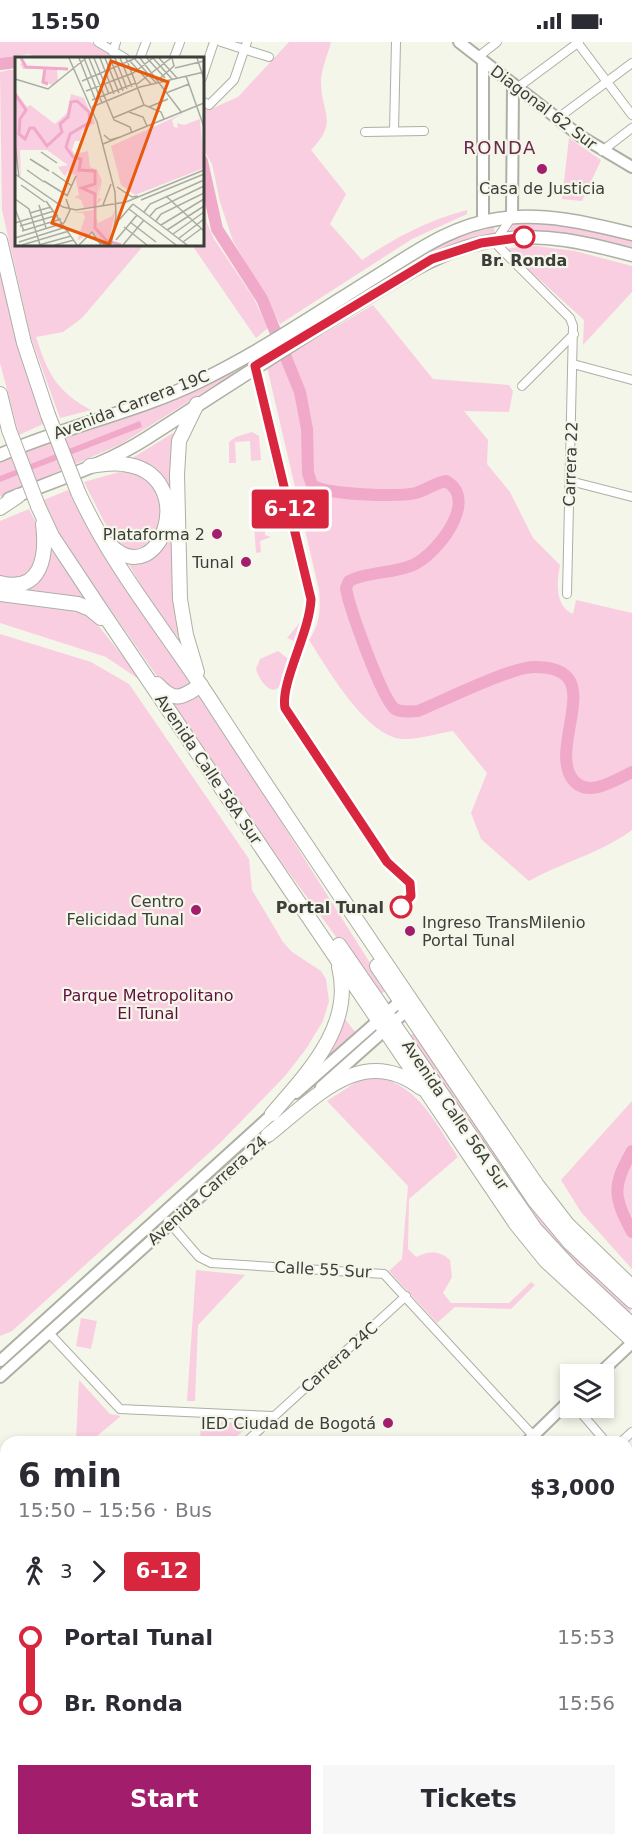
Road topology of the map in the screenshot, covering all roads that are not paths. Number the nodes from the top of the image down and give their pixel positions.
1 (98, 42) edge
2 (116, 42) edge
3 (146, 42) edge
4 (180, 42) edge
5 (214, 42) edge
6 (221, 42) edge
7 (458, 42) edge
8 (497, 42) edge
9 (578, 42) edge
10 (397, 44) edge
11 (246, 46) edge
12 (113, 52) junction
13 (123, 57) edge
14 (140, 57) edge
15 (174, 57) edge
16 (269, 57) dead end
17 (481, 59) junction
18 (632, 63) edge
19 (204, 72) edge
20 (607, 81) junction
21 (515, 86) junction
22 (206, 103) edge
23 (632, 115) edge
24 (558, 118) junction
25 (632, 128) edge
26 (394, 131) junction
27 (424, 131) dead end
28 (365, 132) dead end
29 (602, 150) junction
30 (632, 167) edge
31 (512, 217) junction
32 (483, 222) junction
33 (632, 234) edge
34 (0, 240) edge
35 (496, 240) junction
36 (632, 255) edge
37 (574, 334) junction
38 (292, 336) junction
39 (262, 354) junction
40 (573, 364) junction
41 (632, 380) edge
42 (522, 386) dead end
43 (0, 394) edge
44 (197, 404) junction
45 (0, 455) edge
46 (90, 466) junction
47 (570, 481) junction
48 (18, 496) junction
49 (632, 497) edge
50 (0, 503) edge
51 (0, 508) edge
52 (40, 511) junction
53 (102, 537) junction
54 (0, 583) edge
55 (0, 594) edge
56 (567, 594) dead end
57 (117, 634) junction
58 (138, 665) junction
59 (201, 686) junction
60 (295, 893) junction
61 (334, 954) junction
62 (407, 1003) junction
63 (386, 1021) junction
64 (430, 1099) junction
65 (272, 1114) junction
66 (268, 1135) junction
67 (493, 1139) junction
68 (518, 1157) junction
69 (163, 1214) junction
70 (170, 1223) junction
71 (549, 1246) junction
72 (560, 1274) junction
73 (632, 1287) edge
74 (406, 1296) junction
75 (632, 1301) edge
76 (632, 1325) edge
77 (49, 1333) junction
78 (632, 1341) edge
79 (0, 1361) edge
80 (609, 1364) edge
81 (0, 1377) edge
82 (560, 1411) edge
83 (273, 1416) junction
84 (585, 1418) edge
85 (252, 1436) edge
86 (530, 1436) edge
87 (536, 1436) edge
88 (601, 1436) edge

1 - 12 street
2 - 12 street
3 - 14 street
4 - 15 street
5 - 19 street
6 - 11 street
7 - 17 main road, Diagonal 62 Sur
8 - 17 street
9 - 20 street
9 - 21 street
10 - 26 street
11 - 16 street
11 - 22 street
12 - 13 street
17 - 21 main road, Diagonal 62 Sur
17 - 32 main road
18 - 20 street
20 - 23 street
20 - 24 street
21 - 24 main road, Diagonal 62 Sur
21 - 31 main road
24 - 29 main road, Diagonal 62 Sur
25 - 29 street
26 - 27 street
26 - 28 street
29 - 30 main road, Diagonal 62 Sur
31 - 32 main road
31 - 33 main road
31 - 35 street
32 - 38 main road
34 - 53 highway, bridge
35 - 36 main road
35 - 37 street
35 - 38 main road
37 - 40 street, Carrera 22
37 - 42 street
38 - 39 main road
39 - 44 main road, Avenida Carrera 19C
39 - 45 main road, Avenida Carrera 19C
40 - 41 street
40 - 47 street, Carrera 22
43 - 52 highway, bridge
44 - 46 main road, Avenida Carrera 19C
44 - 59 highway
46 - 48 main road, Avenida Carrera 19C
46 - 53 highway
47 - 49 street
47 - 56 street, Carrera 22
48 - 50 main road, Avenida Carrera 19C
48 - 51 highway
52 - 54 highway
52 - 57 highway, Avenida Calle 58A Sur
53 - 59 highway
55 - 57 highway
57 - 58 highway, Avenida Calle 58A Sur
58 - 59 highway
58 - 60 highway, Avenida Calle 58A Sur
59 - 62 highway
60 - 61 highway, Avenida Calle 58A Sur
60 - 63 highway, Avenida Calle 56A Sur
61 - 63 highway, Avenida Calle 58A Sur
61 - 65 highway
62 - 63 main road, Avenida Carrera 24
62 - 67 highway, Avenida Calle 56A Sur
62 - 68 highway, Avenida Calle 56A Sur
63 - 64 highway, Avenida Calle 56A Sur
63 - 65 main road, Avenida Carrera 24
63 - 66 main road, Avenida Carrera 24
63 - 71 highway, Avenida Calle 56A Sur
64 - 66 highway
64 - 72 highway, Avenida Calle 56A Sur
65 - 69 main road, Avenida Carrera 24
66 - 70 main road, Avenida Carrera 24
67 - 68 highway
67 - 75 highway, Avenida Calle 56A Sur
68 - 73 highway, Avenida Calle 56A Sur
69 - 70 street, Calle 55 Sur
69 - 79 main road, Avenida Carrera 24
70 - 74 street, Calle 55 Sur
70 - 77 main road, Avenida Carrera 24
71 - 72 highway
71 - 76 highway, Avenida Calle 56A Sur
72 - 78 highway, Avenida Calle 56A Sur
74 - 83 street, Carrera 24C
74 - 86 street, Calle 55 Sur
77 - 81 main road, Avenida Carrera 24
77 - 83 street
78 - 80 main road
82 - 87 main road
83 - 85 street, Carrera 24C
84 - 88 street

